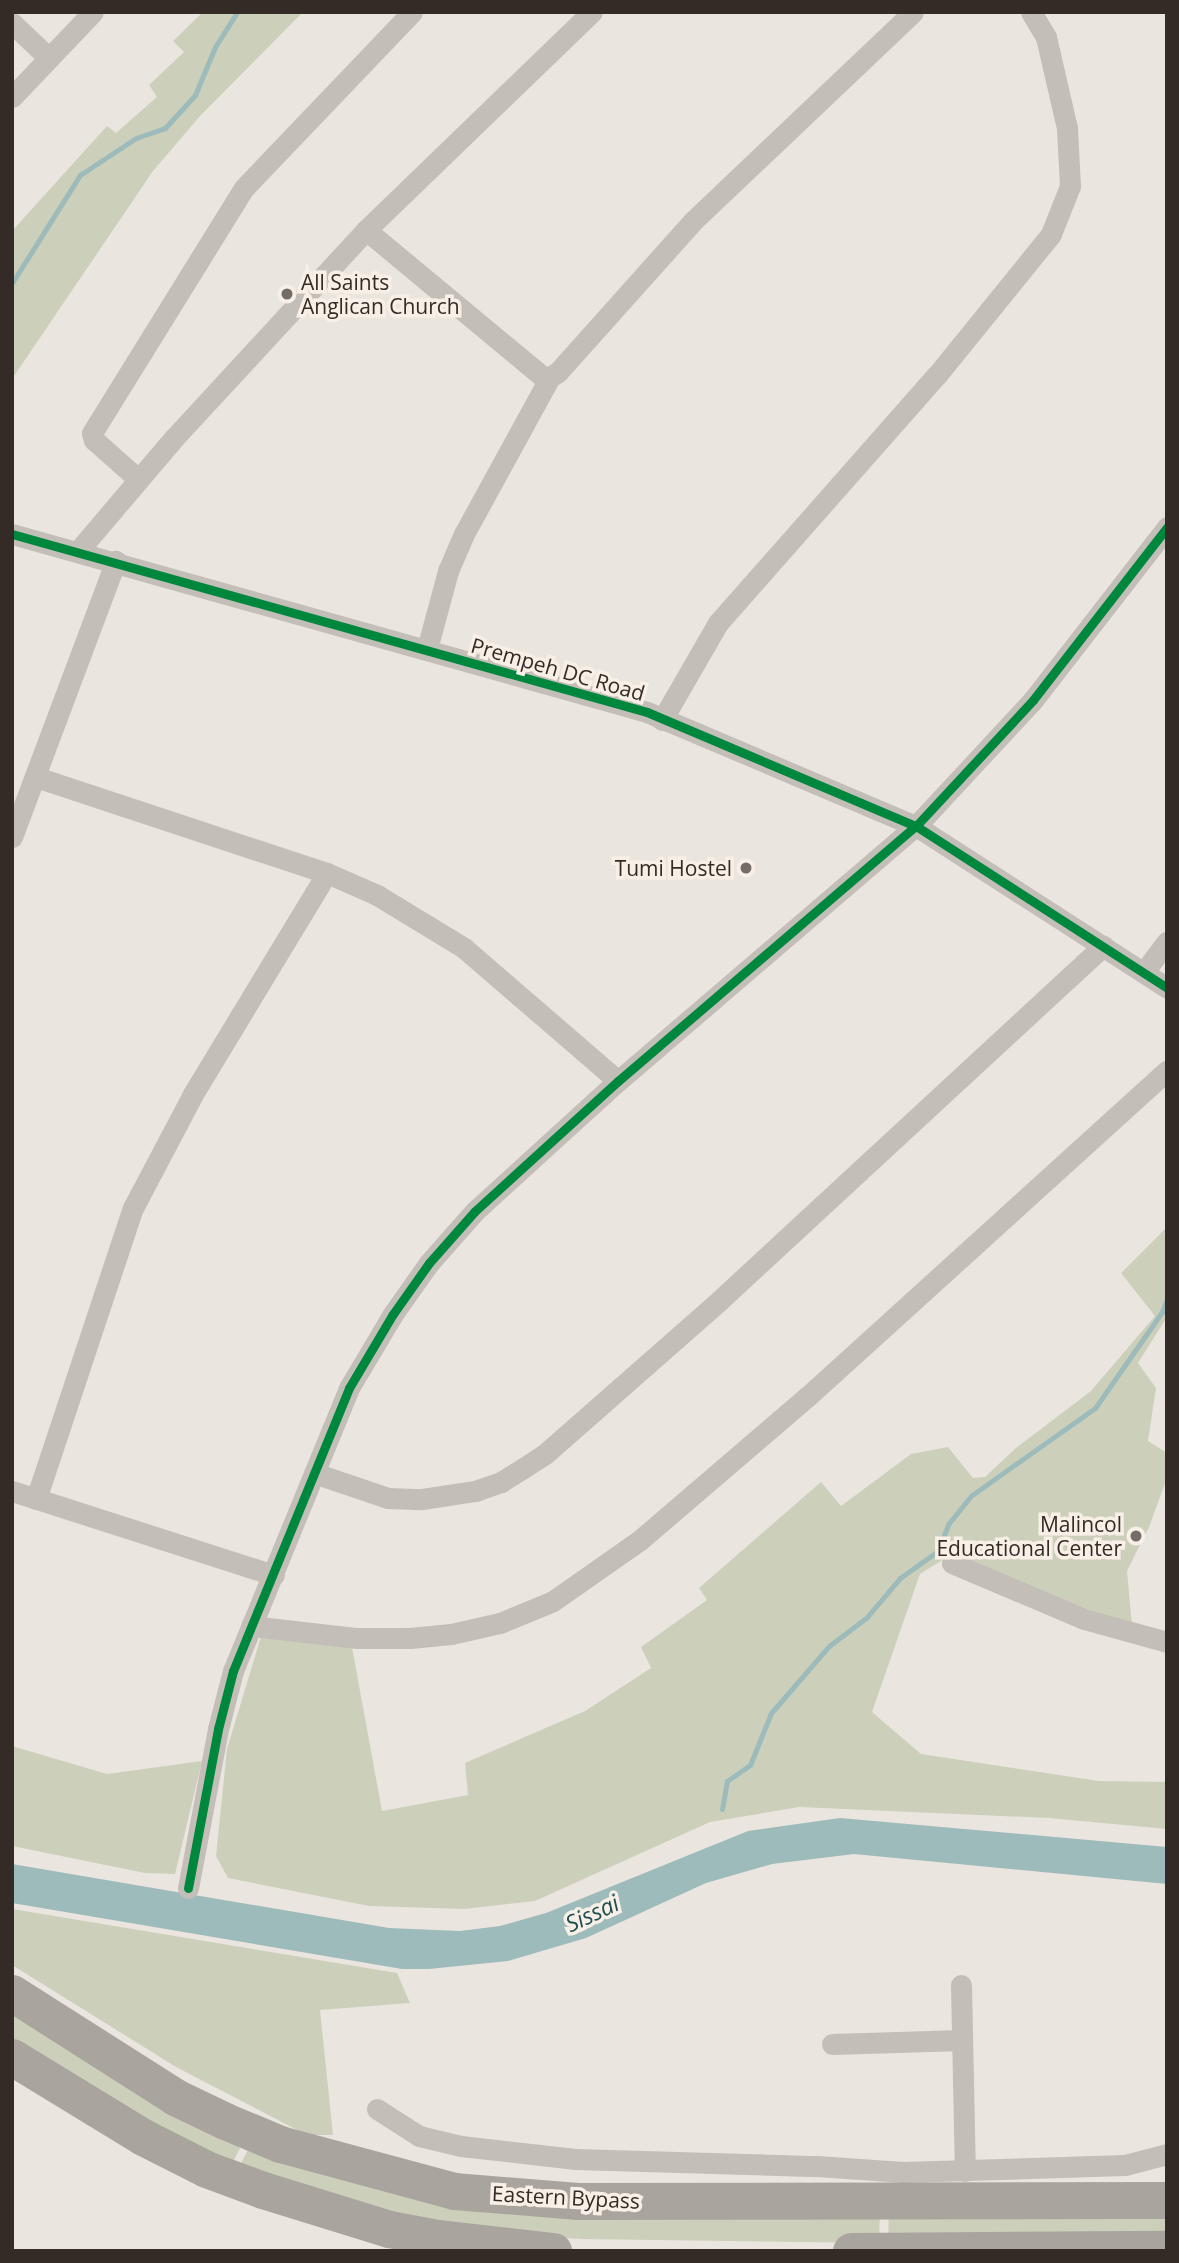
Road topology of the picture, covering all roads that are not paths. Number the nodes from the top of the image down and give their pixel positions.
1 (93, 12) edge
2 (412, 12) edge
3 (592, 12) edge
4 (1031, 12) edge
5 (901, 16) edge
6 (12, 23) edge
7 (49, 58) junction
8 (12, 97) edge
9 (366, 230) junction
10 (550, 377) junction
11 (138, 479) junction
12 (1167, 527) edge
13 (12, 534) edge
14 (79, 550) junction
15 (116, 561) junction
16 (427, 649) junction
17 (662, 720) junction
18 (36, 777) junction
19 (916, 826) junction
20 (12, 837) edge
21 (327, 873) junction
22 (1167, 942) edge
23 (1104, 946) junction
24 (1144, 972) junction
25 (1167, 988) edge
26 (1167, 1070) edge
27 (618, 1081) junction
28 (314, 1473) junction
29 (12, 1491) edge
30 (36, 1499) junction
31 (952, 1563) dead end
32 (274, 1575) junction
33 (251, 1626) junction
34 (1167, 1642) edge
35 (188, 1888) dead end
36 (961, 1985) dead end
37 (12, 1993) edge
38 (962, 2040) junction
39 (832, 2044) dead end
40 (12, 2057) edge
41 (377, 2109) dead end
42 (1167, 2154) edge
43 (965, 2171) junction
44 (1167, 2200) edge
45 (1167, 2249) edge
46 (553, 2251) edge
47 (851, 2251) edge

1 - 7 street
2 - 11 street
3 - 9 street
4 - 17 street
5 - 10 street
6 - 7 street
7 - 8 street
9 - 10 street
9 - 11 street
10 - 16 street
11 - 14 street
12 - 19 street
13 - 14 street, Prempeh DC Road
14 - 15 street, Prempeh DC Road
15 - 16 street, Prempeh DC Road
15 - 18 street
16 - 17 street, Prempeh DC Road
17 - 19 street, Prempeh DC Road
18 - 20 street
18 - 21 street
19 - 23 street, Prempeh DC Road
19 - 27 street
21 - 27 street
21 - 30 street
22 - 24 street
23 - 24 street, Prempeh DC Road
23 - 28 street
24 - 25 street, Prempeh DC Road
26 - 33 street
27 - 28 street
28 - 32 street
29 - 30 street
30 - 32 street
31 - 34 street
32 - 33 street
33 - 35 street
36 - 38 street
37 - 44 highway, Eastern Bypass
38 - 39 street
38 - 43 street
40 - 46 highway
41 - 43 street
42 - 43 street
45 - 47 highway

